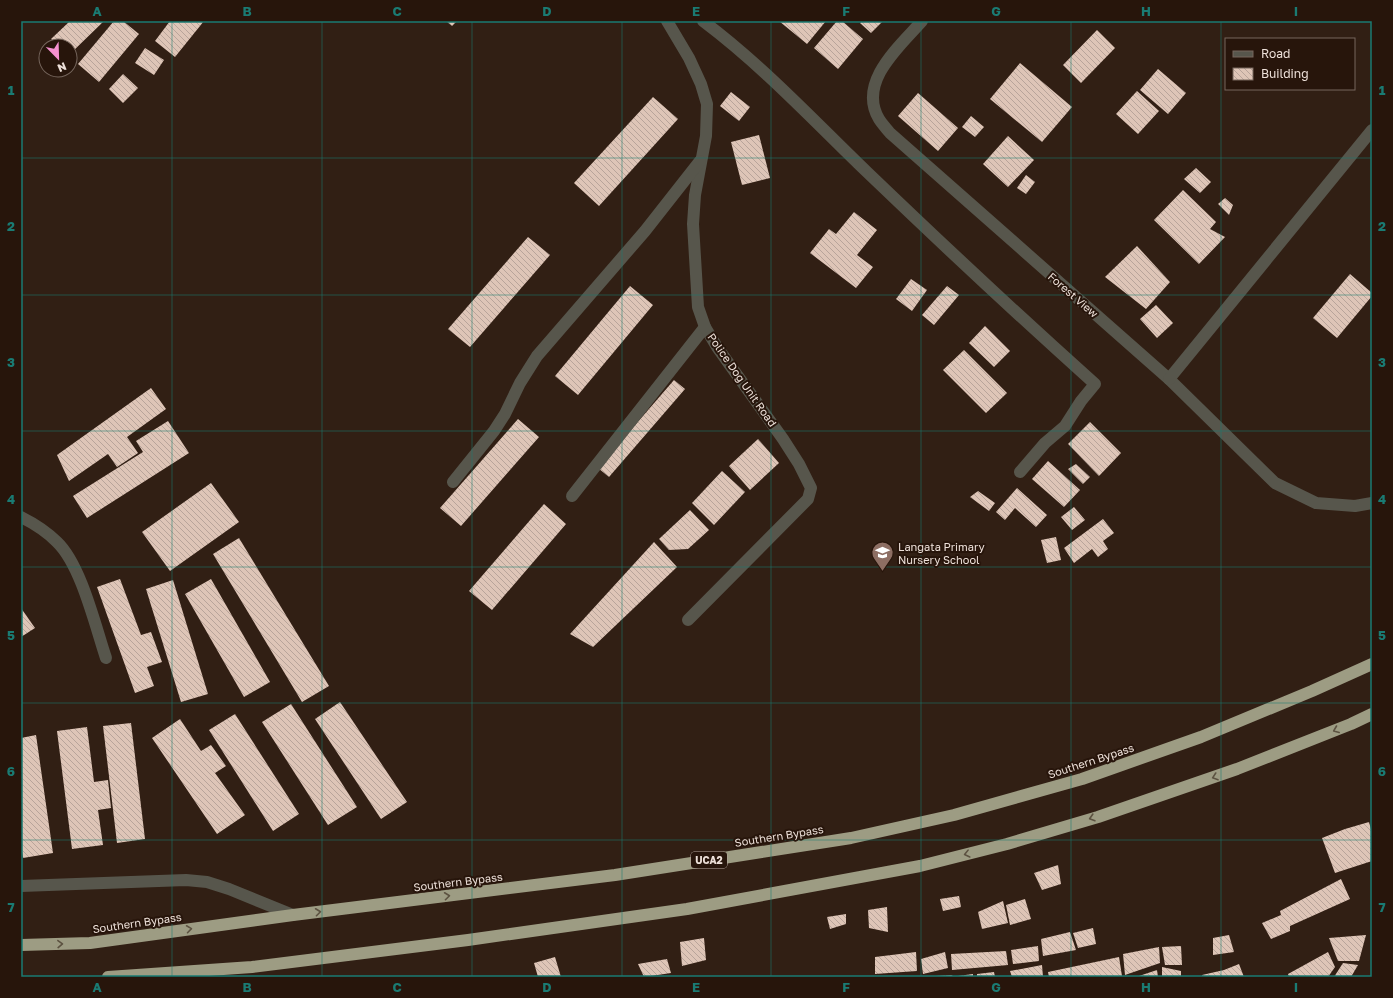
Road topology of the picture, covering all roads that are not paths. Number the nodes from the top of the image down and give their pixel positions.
1 (667, 21) edge
2 (703, 21) edge
3 (922, 21) edge
4 (1372, 130) edge
5 (702, 159) junction
6 (705, 326) junction
7 (1169, 379) junction
8 (1020, 472) dead end
9 (453, 482) dead end
10 (572, 496) dead end
11 (1372, 503) edge
12 (21, 517) edge
13 (688, 620) dead end
14 (106, 658) dead end
15 (1372, 664) edge
16 (1372, 714) edge
17 (21, 886) edge
18 (293, 915) junction
19 (21, 946) edge
20 (108, 977) edge

1 - 5 street, Police Dog Unit Road
2 - 8 street
3 - 7 street, Forest View
4 - 7 street
5 - 6 street, Police Dog Unit Road
5 - 9 street
6 - 10 street
6 - 13 street, Police Dog Unit Road
7 - 11 street, Forest View
12 - 14 street
18 -> 15 highway, Southern Bypass / UCA2
16 -> 20 highway
17 - 18 street
19 -> 18 highway, Southern Bypass / UCA2

